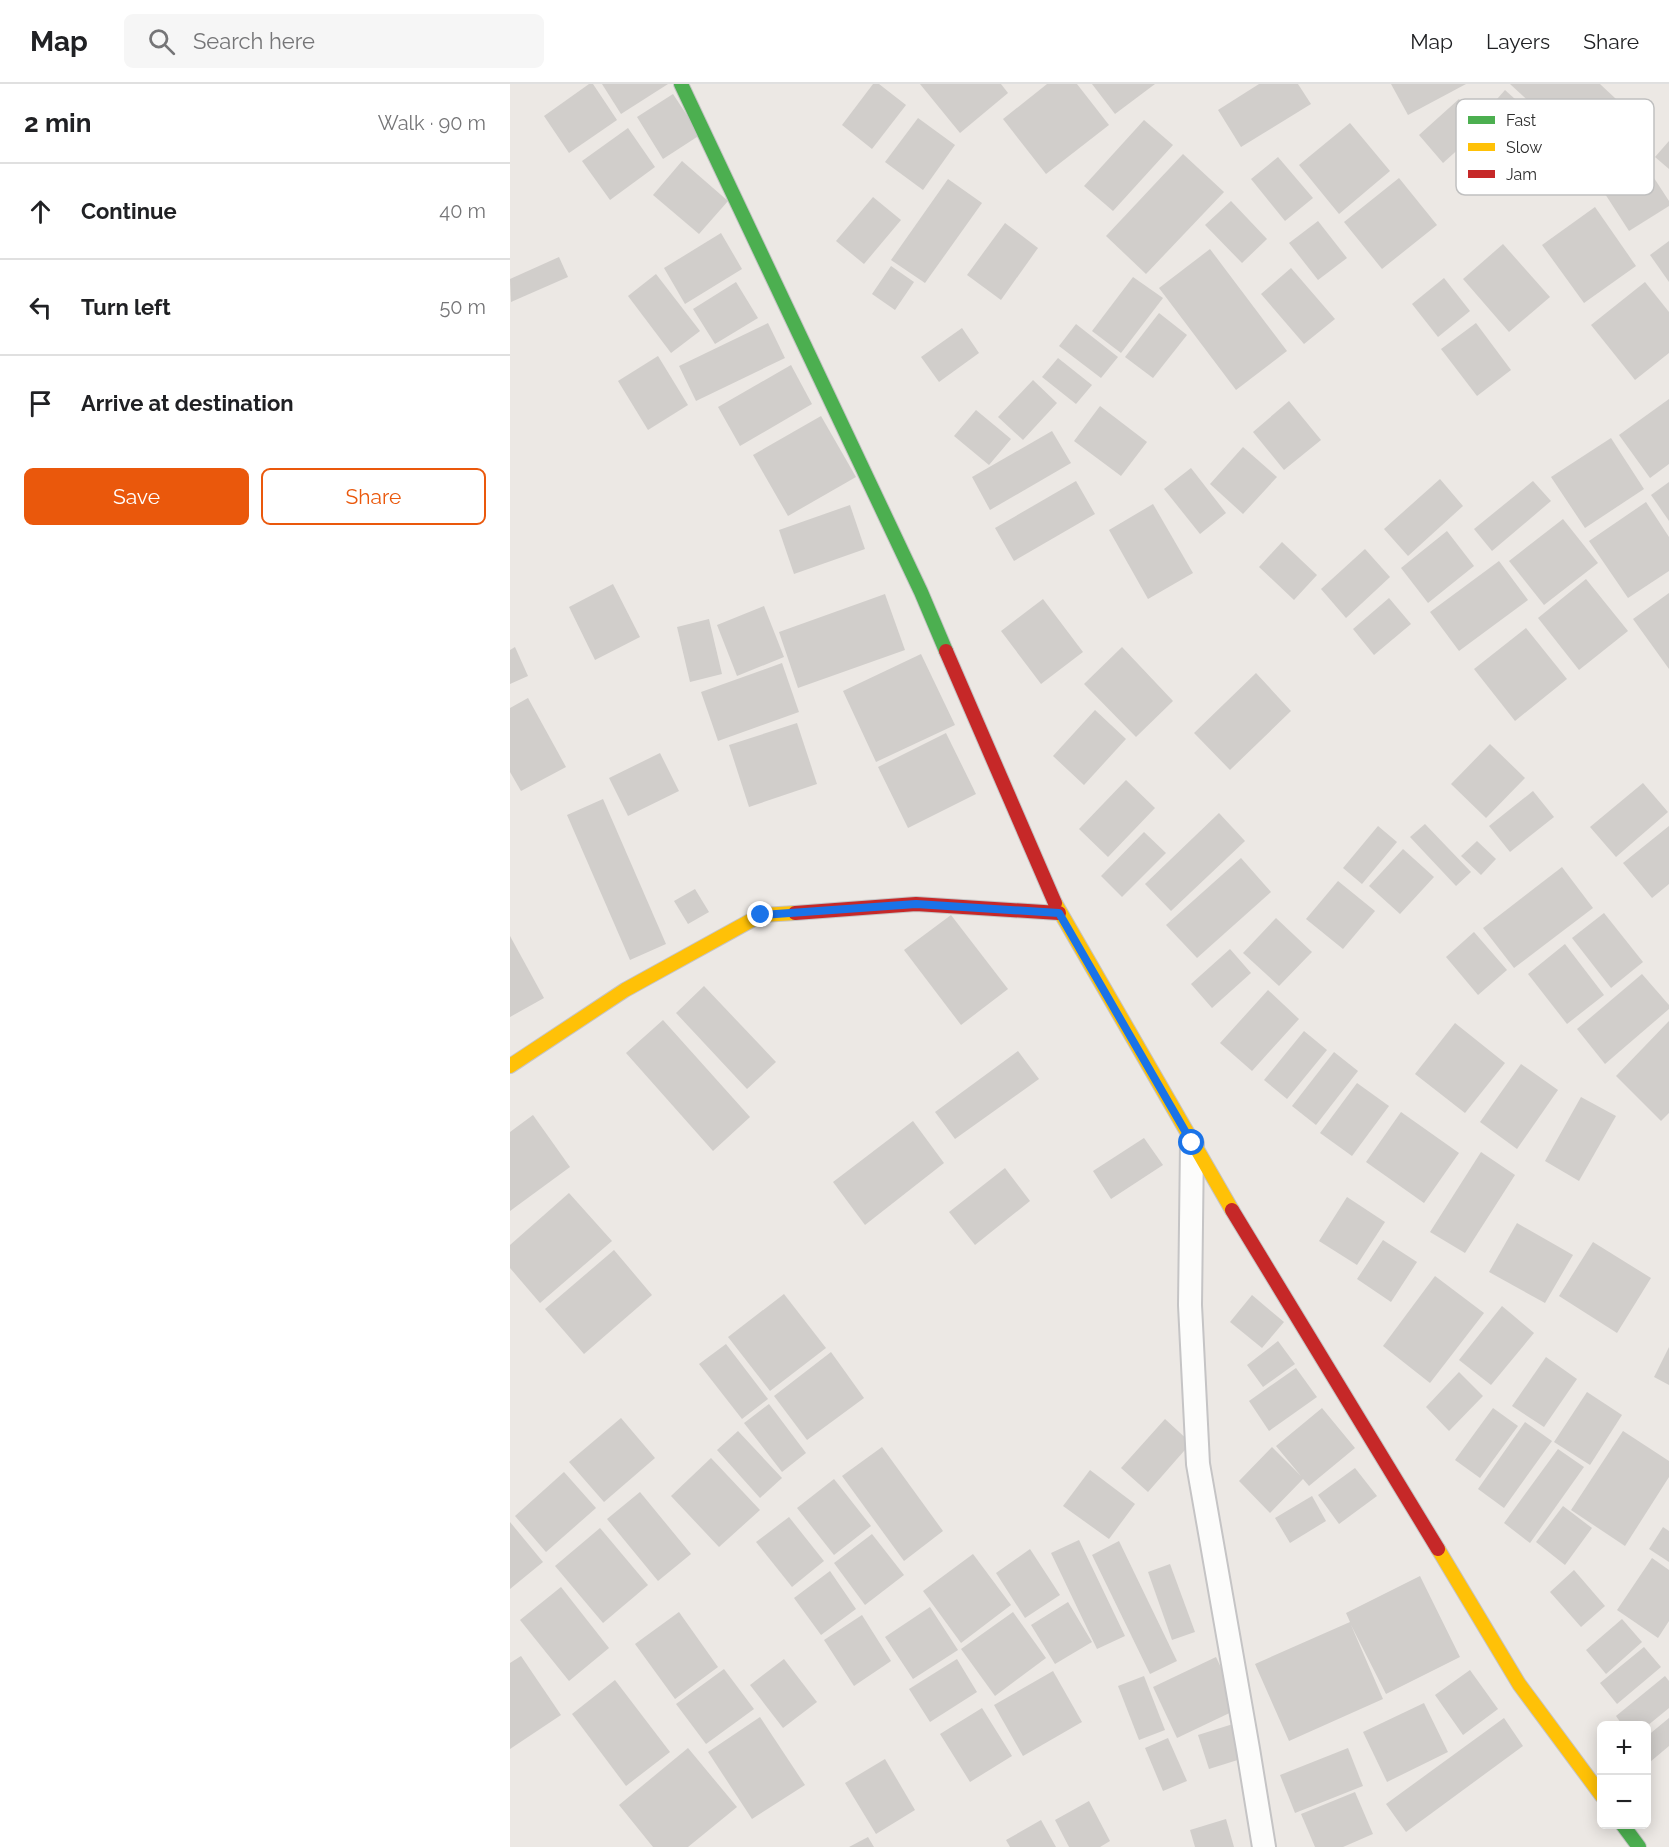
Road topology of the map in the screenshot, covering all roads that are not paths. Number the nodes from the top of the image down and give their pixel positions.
1 (681, 84) edge
2 (1059, 913) junction
3 (510, 1066) edge
4 (1192, 1143) junction
5 (1597, 1789) edge
6 (1626, 1829) edge
7 (1264, 1847) edge
8 (1639, 1847) edge

1 - 2 main road
2 - 3 main road
2 - 4 main road
4 - 5 main road
4 - 7 lane
6 - 8 main road

